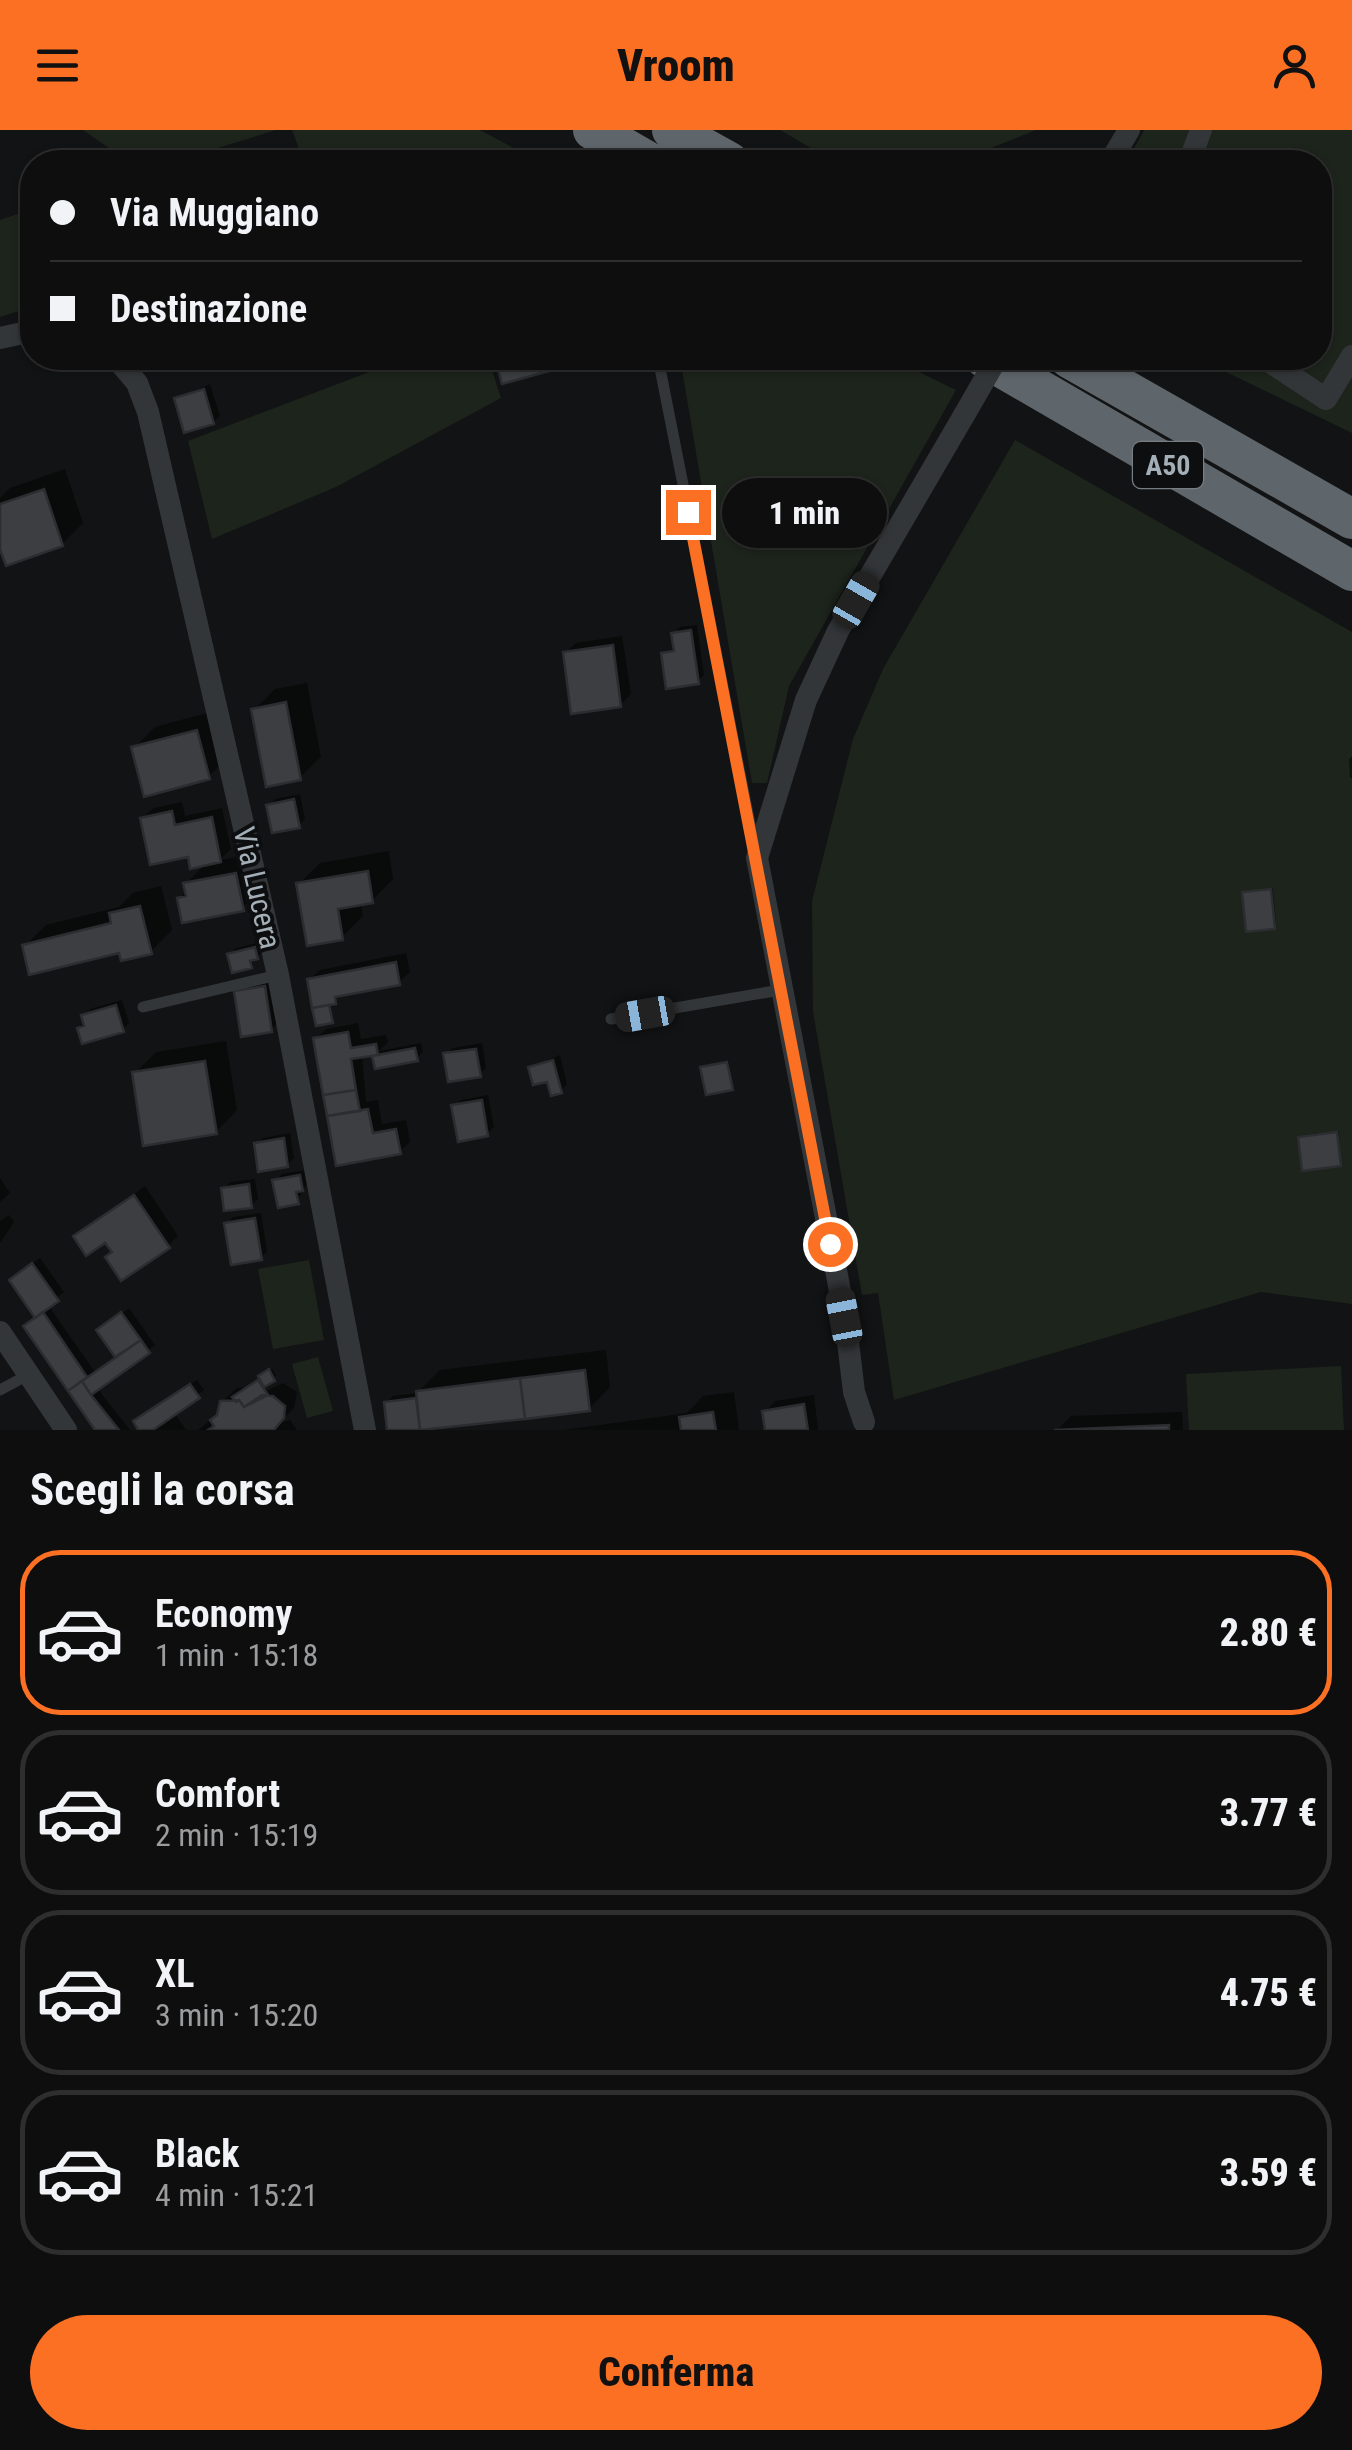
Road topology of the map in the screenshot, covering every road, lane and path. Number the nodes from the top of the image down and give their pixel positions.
1 (592, 130) edge
2 (672, 130) edge
3 (628, 150) edge
4 (707, 150) edge
5 (1352, 356) edge
6 (126, 370) edge
7 (660, 370) edge
8 (990, 370) edge
9 (1006, 370) edge
10 (1090, 370) edge
11 (1283, 370) edge
12 (1352, 519) edge
13 (1352, 572) edge
14 (757, 858) junction
15 (278, 975) junction
16 (780, 990) junction
17 (143, 1007) dead end
18 (612, 1019) dead end
19 (0, 1332) edge
20 (28, 1375) junction
21 (0, 1390) edge
22 (863, 1426) edge
23 (66, 1430) edge
24 (366, 1430) edge

1 - 3 highway
2 - 4 highway
5 - 11 street
6 - 15 street, Via Lucera
7 - 14 lane
8 - 14 street, bridge
9 - 13 highway, A50
10 - 12 highway, A50
14 - 16 street
15 - 17 lane
15 - 24 street, Via Lucera
16 - 18 lane
16 - 22 street
19 - 20 street
20 - 21 lane
20 - 23 street

